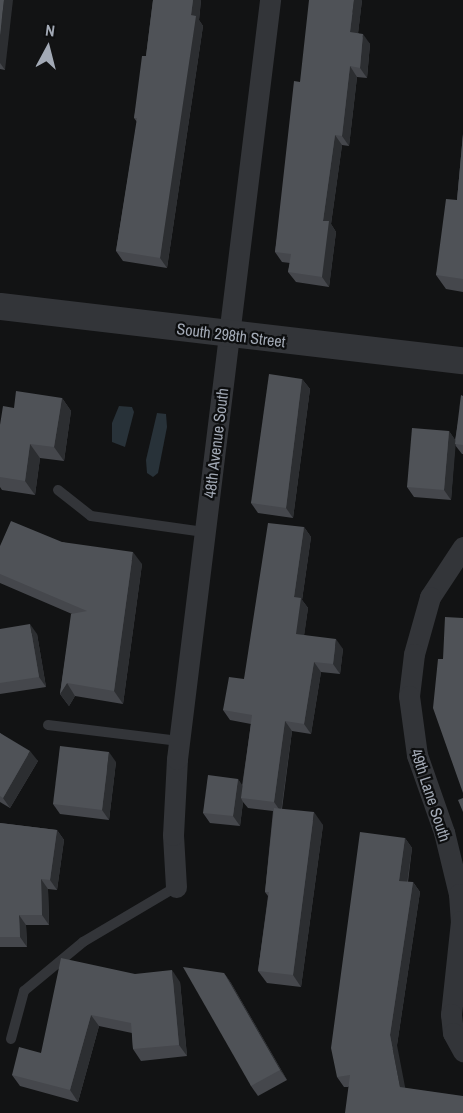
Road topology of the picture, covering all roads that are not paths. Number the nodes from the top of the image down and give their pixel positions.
1 (270, 0) edge
2 (0, 306) edge
3 (229, 335) junction
4 (463, 360) edge
5 (58, 490) dead end
6 (204, 532) junction
7 (463, 547) edge
8 (48, 725) dead end
9 (179, 741) junction
10 (176, 887) joint
11 (11, 1040) dead end
12 (463, 1051) edge

1 - 3 street, 48th Avenue South
2 - 3 street, South 298th Street
3 - 4 street, South 298th Street
3 - 6 street, 48th Avenue South
5 - 6 lane
6 - 9 street, 48th Avenue South
7 - 12 street, 49th Lane South
8 - 9 lane
9 - 10 street, 48th Avenue South
10 - 11 lane

